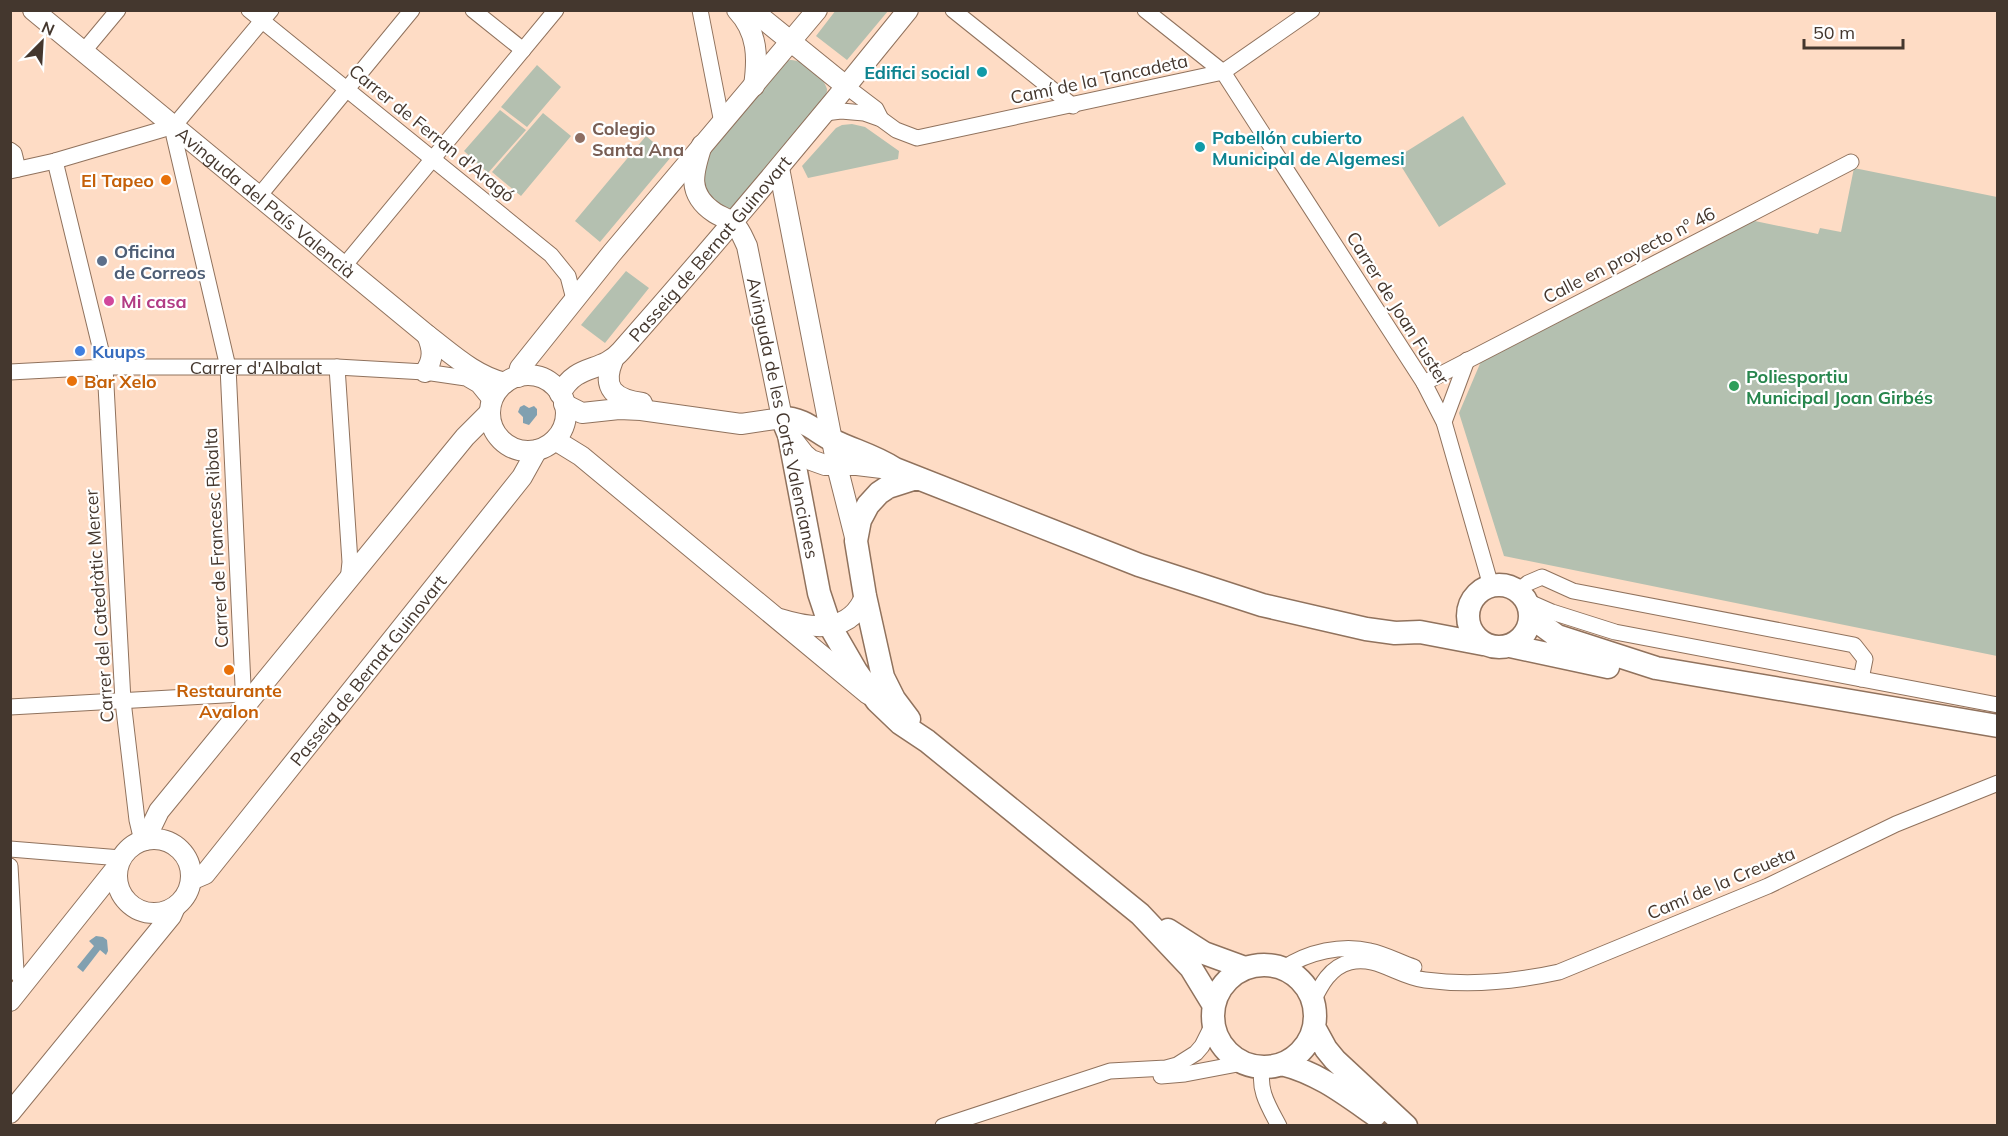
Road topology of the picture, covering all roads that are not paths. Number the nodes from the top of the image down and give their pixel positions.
1 (33, 10) edge
2 (118, 10) edge
3 (249, 10) edge
4 (412, 10) edge
5 (473, 10) edge
6 (556, 10) edge
7 (700, 10) edge
8 (737, 10) edge
9 (752, 10) edge
10 (817, 10) edge
11 (908, 10) edge
12 (953, 10) edge
13 (1145, 10) edge
14 (1312, 10) edge
15 (266, 16) edge
16 (791, 42) junction
17 (523, 50) junction
18 (83, 52) junction
19 (1223, 72) junction
20 (754, 86) junction
21 (847, 87) junction
22 (347, 89) junction
23 (1073, 106) junction
24 (825, 113) junction
25 (881, 119) junction
26 (722, 123) junction
27 (174, 126) junction
28 (702, 145) junction
29 (10, 150) edge
30 (433, 158) junction
31 (56, 161) junction
32 (1851, 162) dead end
33 (779, 168) junction
34 (14, 170) edge
35 (260, 196) junction
36 (734, 222) junction
37 (344, 266) junction
38 (574, 299) junction
39 (428, 335) junction
40 (613, 360) junction
41 (1467, 360) junction
42 (105, 367) junction
43 (337, 367) junction
44 (228, 368) junction
45 (10, 372) edge
46 (425, 372) junction
47 (512, 380) junction
48 (1424, 383) junction
49 (562, 399) junction
50 (490, 407) junction
51 (710, 420) junction
52 (1444, 422) junction
53 (786, 426) junction
54 (555, 440) junction
55 (832, 441) junction
56 (537, 450) junction
57 (837, 466) junction
58 (895, 470) junction
59 (916, 478) junction
60 (856, 541) junction
61 (348, 581) junction
62 (1491, 586) junction
63 (865, 596) junction
64 (1525, 603) junction
65 (1469, 607) junction
66 (775, 617) junction
67 (830, 626) junction
68 (1420, 632) junction
69 (1483, 644) junction
70 (1510, 646) junction
71 (1656, 668) junction
72 (1861, 679) junction
73 (243, 700) junction
74 (123, 701) junction
75 (877, 701) junction
76 (10, 707) edge
77 (1996, 719) edge
78 (927, 741) junction
79 (1998, 783) edge
80 (143, 840) junction
81 (10, 849) edge
82 (119, 862) junction
83 (10, 867) edge
84 (191, 880) junction
85 (175, 907) junction
86 (1140, 914) junction
87 (1245, 968) junction
88 (1284, 968) junction
89 (17, 976) edge
90 (1450, 981) junction
91 (10, 1001) edge
92 (1313, 1001) junction
93 (1213, 1014) junction
94 (1314, 1027) junction
95 (1263, 1064) junction
96 (1092, 1077) junction
97 (10, 1113) edge
98 (943, 1125) edge
99 (1279, 1125) edge
100 (1390, 1125) edge
101 (1406, 1125) edge

1 - 18 street, Avinguda del País Valencià
2 - 18 street
3 - 15 street, Carrer de Ferran d'Aragó
4 - 22 street
5 - 17 street
6 - 17 street
7 - 26 street
8 - 20 street
9 - 16 street
10 - 16 street
11 - 21 street, Passeig de Bernat Guinovart
12 - 23 street
13 - 19 street, Carrer de Joan Fuster
14 - 19 street, Camí de la Tancadeta
15 - 22 street, Carrer de Ferran d'Aragó
15 - 27 street
16 - 20 street
16 - 21 street
17 - 30 street
18 - 27 street, Avinguda del País Valencià
19 - 23 street, Camí de la Tancadeta
19 - 48 street, Carrer de Joan Fuster
20 - 26 street
21 - 24 street, Passeig de Bernat Guinovart
21 - 25 street, Camí de la Tancadeta
22 - 30 street, Carrer de Ferran d'Aragó
22 - 35 street
23 - 25 street, Camí de la Tancadeta
24 - 25 street, Camí de la Tancadeta
24 - 33 street, Passeig de Bernat Guinovart
26 - 28 street
27 - 31 street
27 - 35 street, Avinguda del País Valencià
27 - 44 street, Carrer de Francesc Ribalta
28 - 36 street
28 - 38 street
29 - 34 street
30 - 37 street
30 - 38 street, Carrer de Ferran d'Aragó
31 - 34 street
31 - 42 street, Carrer del Catedràtic Mercer
32 - 41 street, Calle en proyecto nº 46
33 - 36 street, Passeig de Bernat Guinovart
33 - 55 street
35 - 37 street, Avinguda del País Valencià
36 - 40 street, Passeig de Bernat Guinovart
36 - 53 street, Avinguda de les Corts Valencianes
37 - 39 street, Avinguda del País Valencià
38 - 47 street
39 - 46 street
39 - 47 street, Avinguda del País Valencià
40 - 49 street, Passeig de Bernat Guinovart
40 - 51 street
41 - 48 street, Calle en proyecto nº 46
41 - 52 street
42 - 44 street, Carrer d'Albalat
42 - 45 street, Carrer d'Albalat
42 - 74 street, Carrer del Catedràtic Mercer
43 - 44 street, Carrer d'Albalat
43 - 46 street, Carrer d'Albalat
43 - 61 street
44 - 73 street, Carrer de Francesc Ribalta
46 - 50 street, Carrer d'Albalat
47 - 49 street
47 - 50 street
48 - 52 street, Carrer de Joan Fuster
49 - 51 street
49 - 54 street
50 - 56 street
50 - 61 street
51 - 53 street
52 - 62 street, Carrer de Joan Fuster
53 - 55 main road
53 - 57 street
53 - 67 main road, Avinguda de les Corts Valencianes
54 - 56 street
54 - 66 street
55 - 57 street
55 - 58 main road
56 - 84 street, Passeig de Bernat Guinovart
57 - 58 street
57 - 60 street
58 - 59 main road
59 - 60 main road
59 - 68 main road
60 - 63 main road
61 - 73 street
62 - 64 main road
62 - 65 main road
63 - 67 street
63 - 78 main road
64 - 70 main road
64 - 71 main road
64 - 72 street
64 - 72 street
65 - 68 main road
65 - 69 main road
66 - 67 street
66 - 75 street
67 - 75 main road, Avinguda de les Corts Valencianes
68 - 69 main road
69 - 70 main road
70 - 71 main road
71 - 77 main road
72 - 77 street
73 - 74 street
73 - 80 street
74 - 76 street
74 - 80 street, Carrer del Catedràtic Mercer
75 - 78 main road, Avinguda de les Corts Valencianes
78 - 86 main road
79 - 90 street, Camí de la Creueta
80 - 82 street
80 - 84 street
81 - 82 street
82 - 85 street
82 - 89 street
83 - 89 street
84 - 85 street
85 - 97 street
86 - 87 main road
86 - 93 main road
87 - 88 main road
87 - 93 main road
88 - 90 street, Camí de la Creueta
88 - 92 main road
89 - 91 street
90 - 92 street, Camí de la Creueta
92 - 94 main road
93 - 95 main road
93 - 96 street
94 - 95 main road
94 - 101 main road
95 - 96 street
95 - 99 street
95 - 100 main road
96 - 98 street

